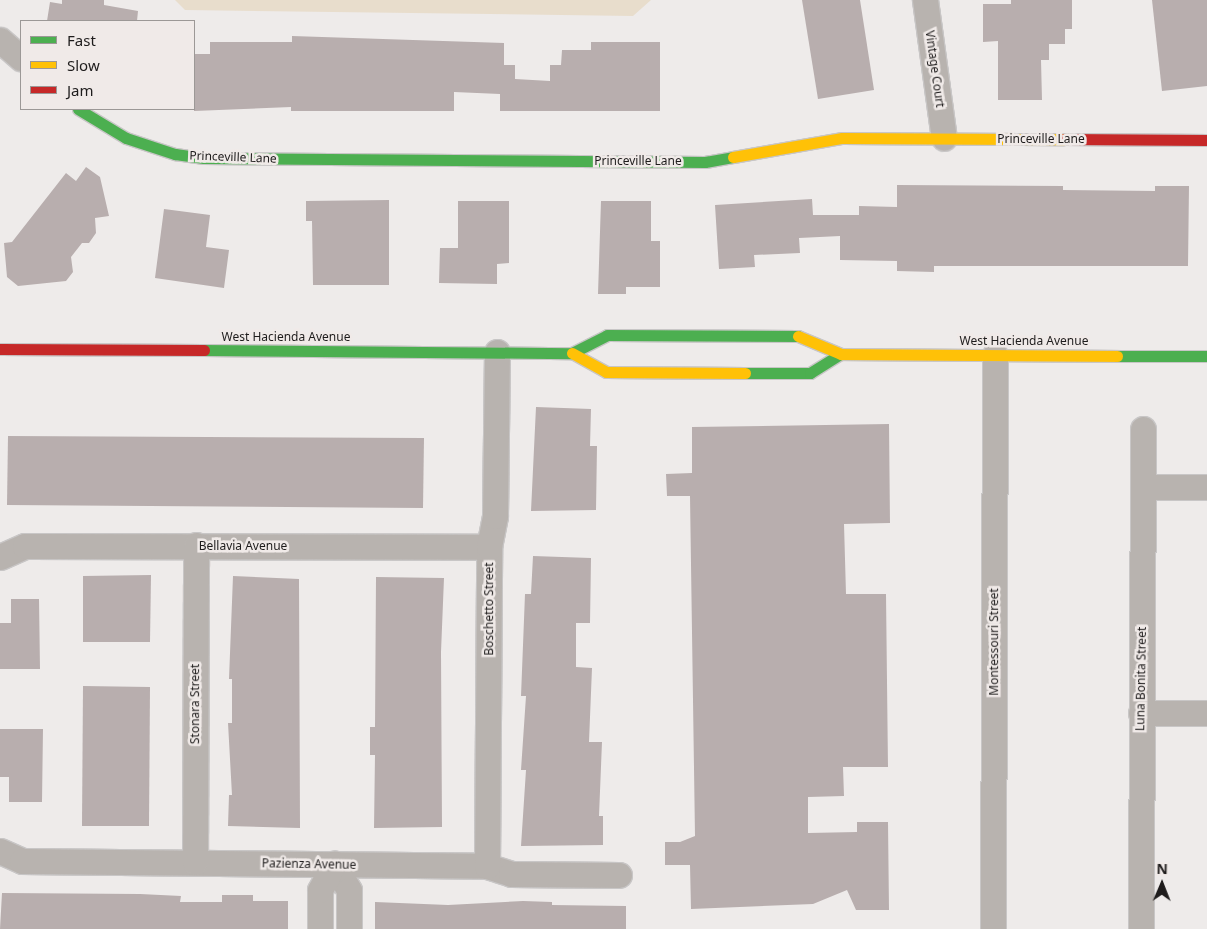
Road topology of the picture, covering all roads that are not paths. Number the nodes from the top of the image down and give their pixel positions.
1 (925, 0) edge
2 (0, 40) edge
3 (20, 57) edge
4 (80, 110) edge
5 (944, 138) junction
6 (1207, 140) edge
7 (801, 336) junction
8 (0, 349) edge
9 (757, 349) dead end
10 (497, 352) junction
11 (572, 353) junction
12 (841, 354) junction
13 (995, 355) junction
14 (1207, 356) edge
15 (1143, 430) dead end
16 (1144, 487) junction
17 (1207, 487) edge
18 (196, 545) junction
19 (489, 547) junction
20 (0, 557) edge
21 (1141, 713) junction
22 (1207, 713) edge
23 (0, 851) edge
24 (195, 862) junction
25 (334, 864) junction
26 (488, 866) junction
27 (619, 875) dead end
28 (320, 929) edge
29 (349, 929) edge
30 (993, 929) edge
31 (1141, 929) edge

1 - 5 street, Vintage Court
2 - 3 street
4 - 5 main road, Princeville Lane
5 - 6 main road, Princeville Lane
7 - 9 main road
7 - 11 main road, West Hacienda Avenue
7 - 12 main road, West Hacienda Avenue
8 - 10 main road, West Hacienda Avenue
10 - 11 main road, West Hacienda Avenue
10 - 19 street, Boschetto Street
11 - 12 main road, West Hacienda Avenue
12 - 13 main road, West Hacienda Avenue
13 - 14 main road, West Hacienda Avenue
13 - 30 street, Montessouri Street
15 - 16 street, Luna Bonita Street
16 - 17 street
16 - 21 street, Luna Bonita Street
18 - 19 street, Bellavia Avenue
18 - 20 street, Bellavia Avenue
18 - 24 street, Stonara Street
19 - 26 street, Boschetto Street
21 - 22 street
21 - 31 street, Luna Bonita Street
23 - 24 street, Pazienza Avenue
24 - 25 street, Pazienza Avenue
25 - 26 street, Pazienza Avenue
25 - 28 street
25 - 29 street
26 - 27 street, Pazienza Avenue

